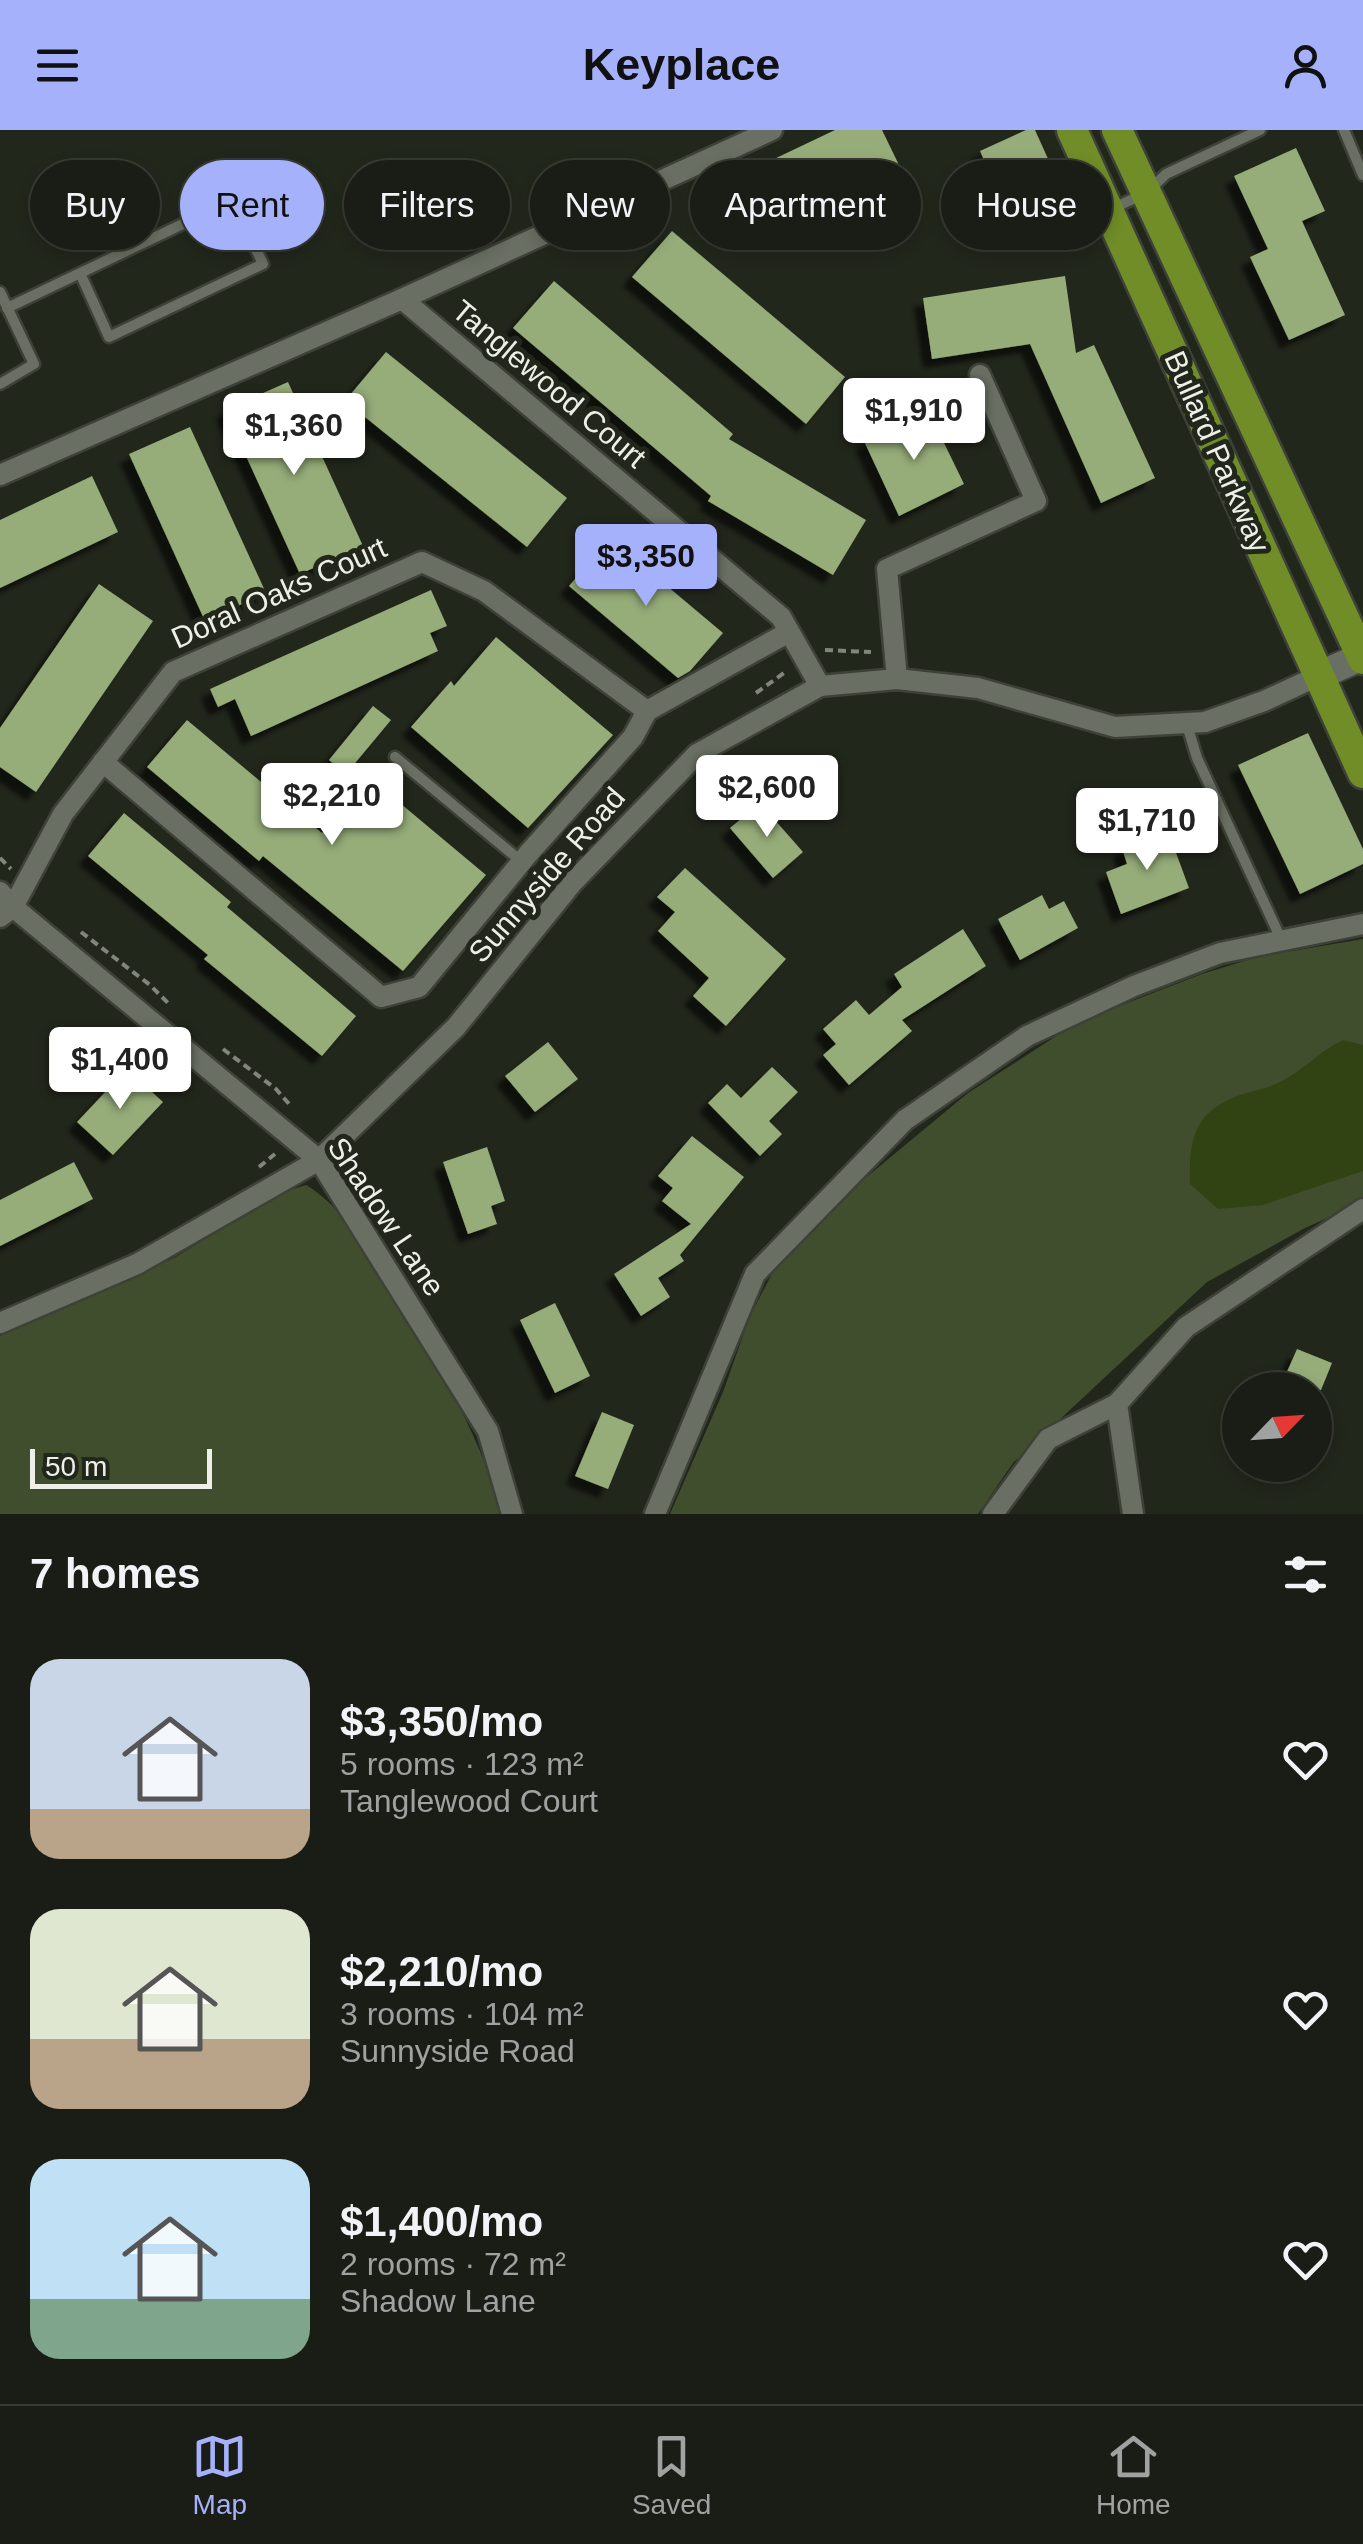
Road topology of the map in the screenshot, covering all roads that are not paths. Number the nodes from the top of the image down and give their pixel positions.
1 (772, 130) edge
2 (1072, 130) edge
3 (1118, 130) edge
4 (1260, 130) edge
5 (1344, 130) edge
6 (1246, 133) edge
7 (1086, 160) edge
8 (1363, 175) edge
9 (1146, 193) junction
10 (1112, 208) edge
11 (1112, 219) edge
12 (80, 274) junction
13 (0, 292) edge
14 (402, 299) junction
15 (7, 308) junction
16 (980, 375) dead end
17 (0, 384) edge
18 (0, 476) edge
19 (790, 632) junction
20 (1363, 657) edge
21 (1318, 676) junction
22 (896, 679) junction
23 (820, 686) junction
24 (647, 711) junction
25 (1187, 726) junction
26 (395, 757) dead end
27 (103, 762) junction
28 (1363, 773) edge
29 (522, 862) junction
30 (4, 905) edge
31 (1363, 924) edge
32 (1282, 940) junction
33 (319, 1160) junction
34 (1363, 1208) edge
35 (0, 1322) edge
36 (1118, 1404) junction
37 (512, 1514) edge
38 (655, 1514) edge
39 (993, 1514) edge
40 (1133, 1514) edge

1 - 14 street
2 - 7 main road, Bullard Parkway
3 - 9 main road, Bullard Parkway
4 - 6 lane
5 - 8 lane
6 - 9 lane
9 - 10 lane
9 - 20 main road, Bullard Parkway
11 - 21 main road, Bullard Parkway
12 - 12 lane
12 - 15 lane
13 - 15 lane
14 - 18 street
14 - 19 street, Tanglewood Court
15 - 17 lane
16 - 22 street
19 - 23 street, Tanglewood Court
19 - 24 street
20 - 21 street
21 - 25 street, Sunnyside Road
21 - 28 main road, Bullard Parkway
22 - 23 street, Sunnyside Road
22 - 25 street, Sunnyside Road
23 - 33 street, Sunnyside Road
24 - 27 street, Doral Oaks Court
24 - 29 street
25 - 32 lane
26 - 29 lane
27 - 29 street
27 - 30 street, Doral Oaks Court
30 - 33 street, Shadow Lane
31 - 32 street
32 - 38 street
33 - 35 street, Sunnyside Road
33 - 37 street, Shadow Lane
34 - 36 street
36 - 39 street
36 - 40 street

